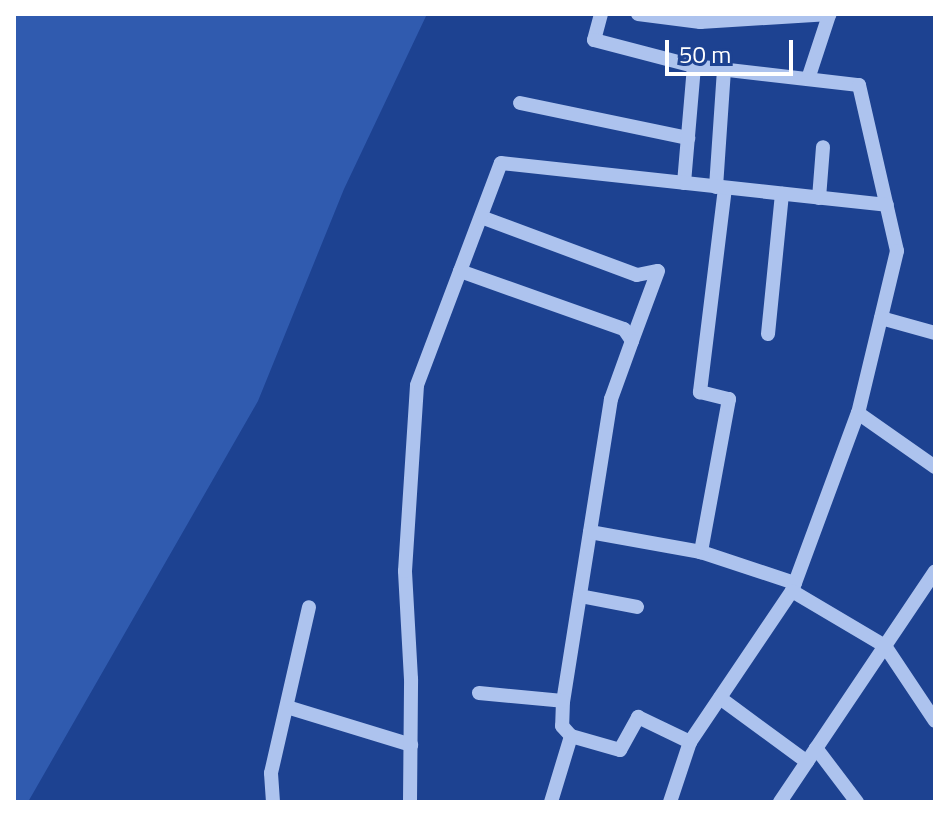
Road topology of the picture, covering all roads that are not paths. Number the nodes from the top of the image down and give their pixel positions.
1 (601, 14) edge
2 (638, 14) edge
3 (830, 14) edge
4 (694, 66) junction
5 (724, 69) junction
6 (808, 79) junction
7 (520, 103) dead end
8 (688, 138) junction
9 (823, 147) dead end
10 (684, 183) junction
11 (720, 187) junction
12 (782, 194) junction
13 (819, 198) junction
14 (887, 205) junction
15 (481, 217) junction
16 (460, 271) junction
17 (881, 318) junction
18 (935, 333) edge
19 (768, 334) dead end
20 (632, 341) junction
21 (858, 413) junction
22 (935, 467) edge
23 (590, 532) junction
24 (701, 552) junction
25 (935, 571) edge
26 (793, 587) junction
27 (930, 589) edge
28 (580, 596) junction
29 (309, 607) dead end
30 (637, 607) dead end
31 (885, 646) junction
32 (479, 693) dead end
33 (720, 698) junction
34 (563, 701) junction
35 (287, 707) junction
36 (935, 721) edge
37 (571, 736) junction
38 (690, 742) junction
39 (411, 745) junction
40 (816, 748) junction
41 (807, 762) junction
42 (273, 802) edge
43 (410, 802) edge
44 (551, 802) edge
45 (670, 802) edge
46 (780, 802) edge
47 (857, 802) edge

1 - 4 street
2 - 3 street
3 - 6 street
4 - 5 street
4 - 8 street
5 - 6 street
5 - 11 street
6 - 14 street
7 - 8 street
8 - 10 street
9 - 13 street
10 - 11 street
10 - 15 street
11 - 12 street
11 - 24 street
12 - 13 street
12 - 19 street
13 - 14 street
14 - 17 street
15 - 16 street
15 - 20 street
16 - 20 street
16 - 39 street
17 - 18 street
17 - 21 street
20 - 23 street
21 - 22 street
21 - 26 street
23 - 24 street
23 - 28 street
24 - 26 street
25 - 27 street
26 - 31 street
26 - 33 street
27 - 31 street
28 - 30 street
28 - 34 street
29 - 35 street
31 - 36 street
31 - 40 street
32 - 34 street
33 - 38 street
33 - 41 street
34 - 37 street
35 - 39 street
35 - 42 street
37 - 38 street
37 - 44 street
38 - 45 street
39 - 43 street
40 - 41 street
40 - 47 street
41 - 46 street

